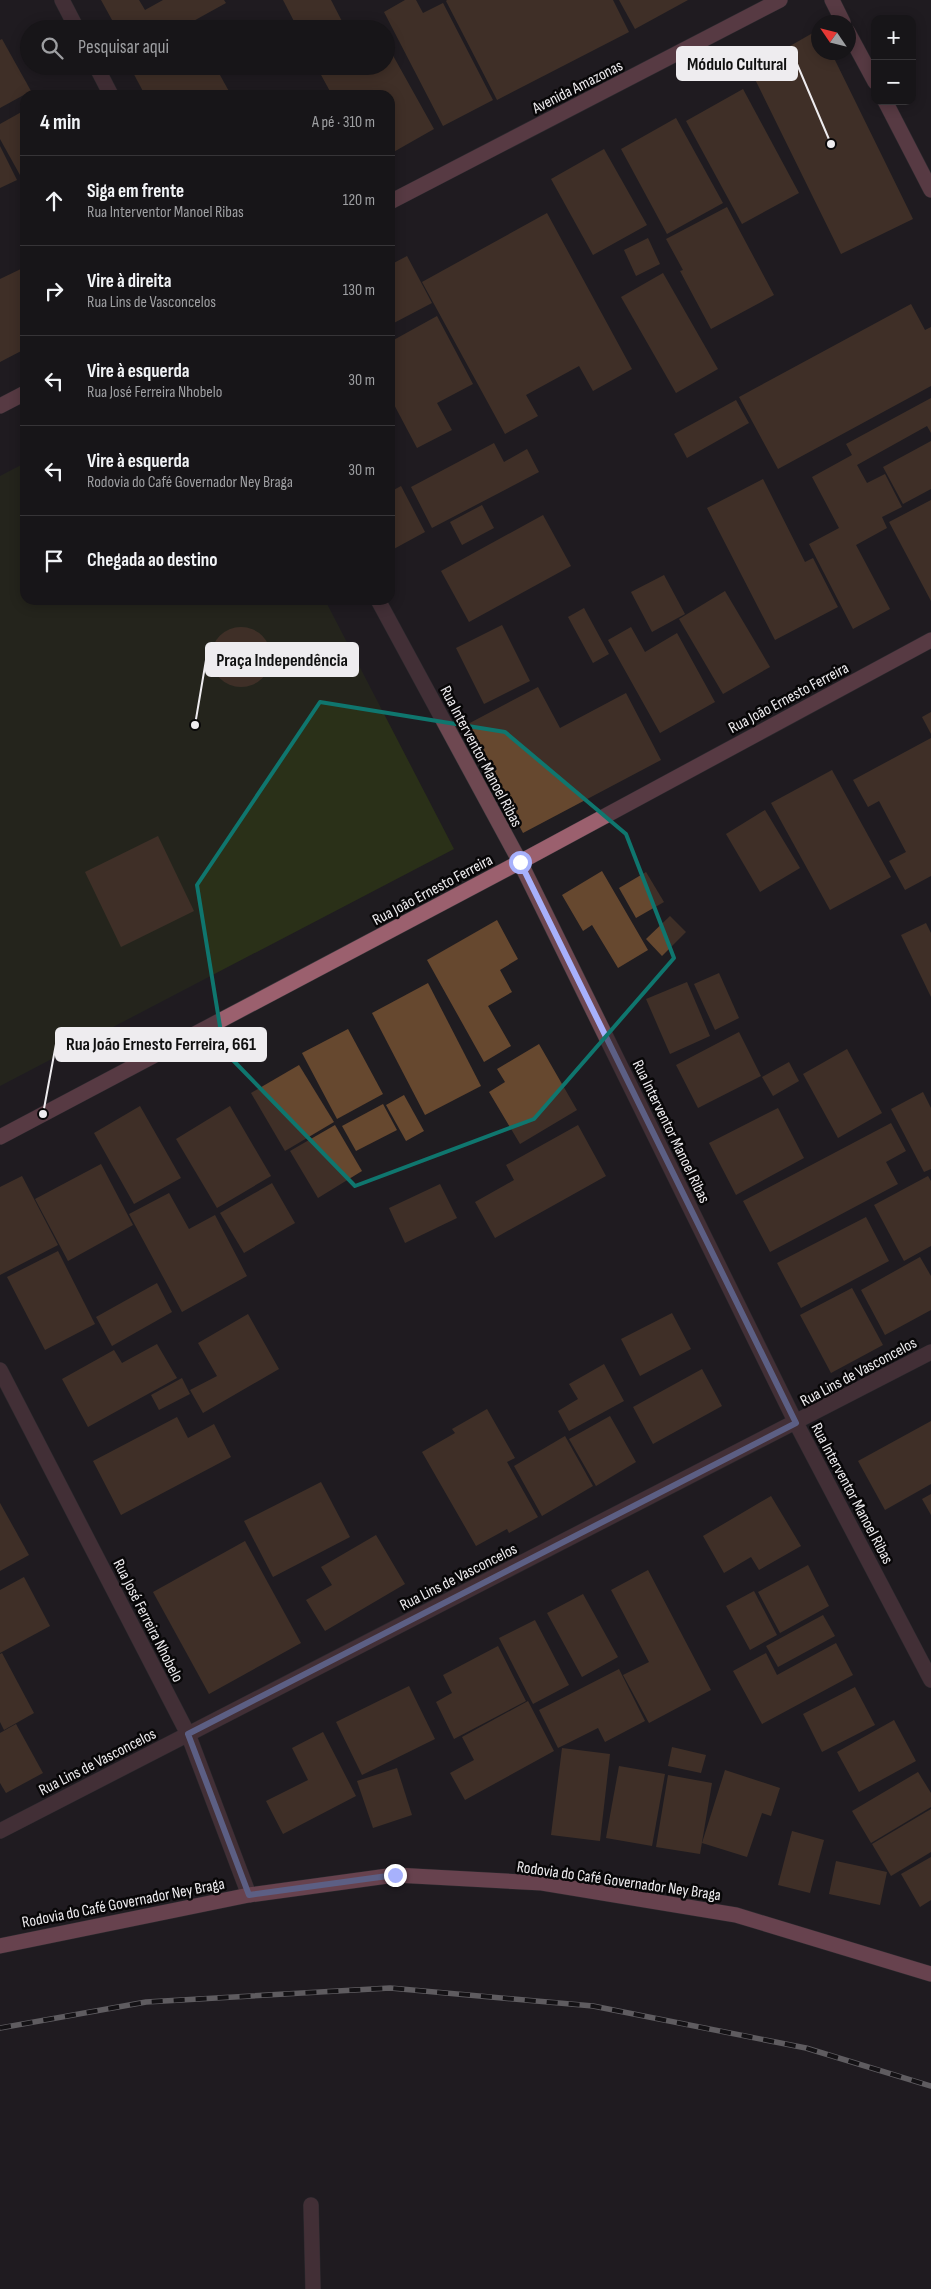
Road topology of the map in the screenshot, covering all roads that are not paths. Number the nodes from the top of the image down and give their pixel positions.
1 (62, 0) edge
2 (780, 0) edge
3 (832, 0) edge
4 (840, 15) edge
5 (72, 20) edge
6 (856, 47) edge
7 (101, 75) edge
8 (871, 75) edge
9 (108, 90) edge
10 (887, 105) edge
11 (931, 190) edge
12 (395, 199) edge
13 (20, 396) edge
14 (0, 406) edge
15 (381, 605) edge
16 (931, 640) edge
17 (520, 862) junction
18 (0, 1137) edge
19 (931, 1352) edge
20 (0, 1370) edge
21 (796, 1423) junction
22 (931, 1680) edge
23 (188, 1734) junction
24 (0, 1831) edge
25 (249, 1895) junction
26 (0, 1946) edge
27 (931, 1974) edge
28 (310, 2205) dead end
29 (313, 2289) edge

1 - 5 street
2 - 12 street, Avenida Amazonas
3 - 4 street
6 - 8 street
7 - 9 street
10 - 11 street
13 - 14 street
15 - 17 street, Rua Interventor Manoel Ribas
16 - 17 street, Rua João Ernesto Ferreira
17 - 18 street, Rua João Ernesto Ferreira
17 - 21 street, Rua Interventor Manoel Ribas
19 - 21 street, Rua Lins de Vasconcelos
20 - 23 street, Rua José Ferreira Nhobelo
21 - 22 street, Rua Interventor Manoel Ribas
21 - 23 street, Rua Lins de Vasconcelos
23 - 24 street, Rua Lins de Vasconcelos
23 - 25 street, Rua José Ferreira Nhobelo
25 - 26 main road, Rodovia do Café Governador Ney Braga
25 - 27 main road, Rodovia do Café Governador Ney Braga
28 - 29 street

